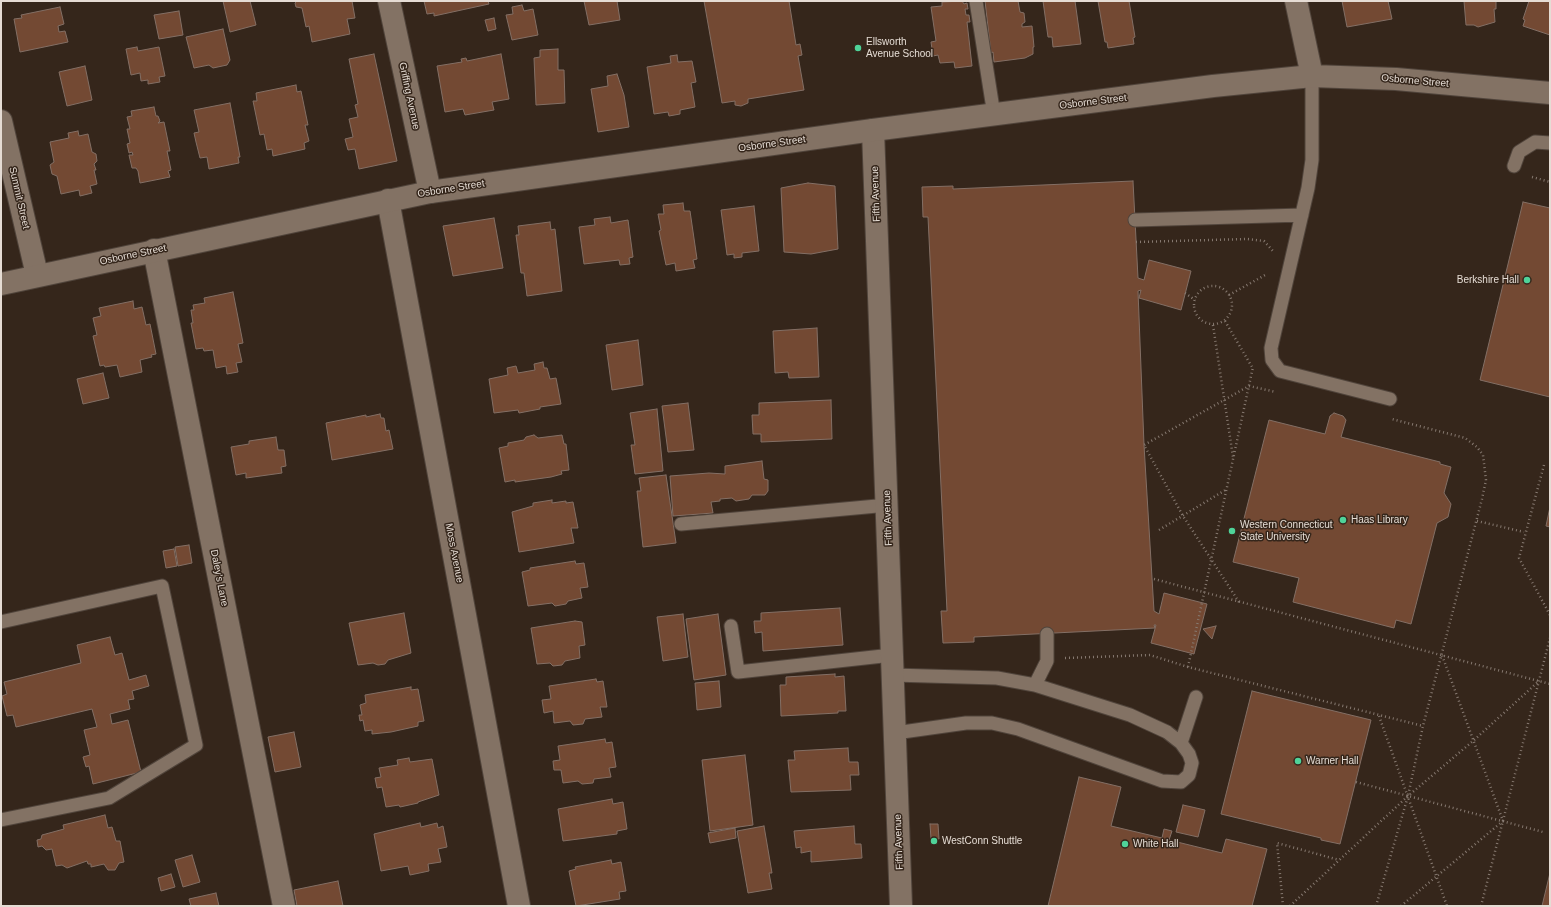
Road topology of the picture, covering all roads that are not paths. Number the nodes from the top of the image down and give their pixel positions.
1 (389, 1) edge
2 (976, 1) edge
3 (1296, 1) edge
4 (1312, 76) junction
5 (1550, 93) edge
6 (994, 115) junction
7 (1, 121) edge
8 (873, 130) junction
9 (1550, 143) edge
10 (1514, 166) dead end
11 (430, 192) junction
12 (388, 200) junction
13 (1302, 215) junction
14 (1135, 220) dead end
15 (154, 250) junction
16 (37, 275) junction
17 (1, 284) edge
18 (1390, 399) dead end
19 (888, 505) junction
20 (681, 524) dead end
21 (1, 622) edge
22 (731, 626) dead end
23 (1047, 634) dead end
24 (892, 665) junction
25 (1035, 685) junction
26 (1196, 697) dead end
27 (895, 732) junction
28 (1181, 742) junction
29 (1, 820) edge
30 (284, 906) edge
31 (519, 906) edge
32 (901, 906) edge

1 - 11 street, Griffing Avenue
2 - 6 lane
3 - 4 street
4 - 5 street, Osborne Street
4 - 6 street, Osborne Street
4 - 13 lane
6 - 8 street, Osborne Street
7 - 16 street, Summit Street
8 - 11 street, Osborne Street
8 - 19 street, Fifth Avenue
9 - 10 lane
11 - 12 street, Osborne Street
12 - 15 street, Osborne Street
12 - 31 street, Moss Avenue
13 - 14 lane
13 - 18 lane
15 - 16 street, Osborne Street
15 - 30 street, Daley's Lane
16 - 17 street, Osborne Street
19 - 20 lane
19 - 24 street, Fifth Avenue
21 - 29 lane
22 - 24 lane
23 - 25 lane
24 - 25 lane
24 - 27 street, Fifth Avenue
25 - 28 lane
26 - 28 lane
27 - 28 lane
27 - 32 street, Fifth Avenue

